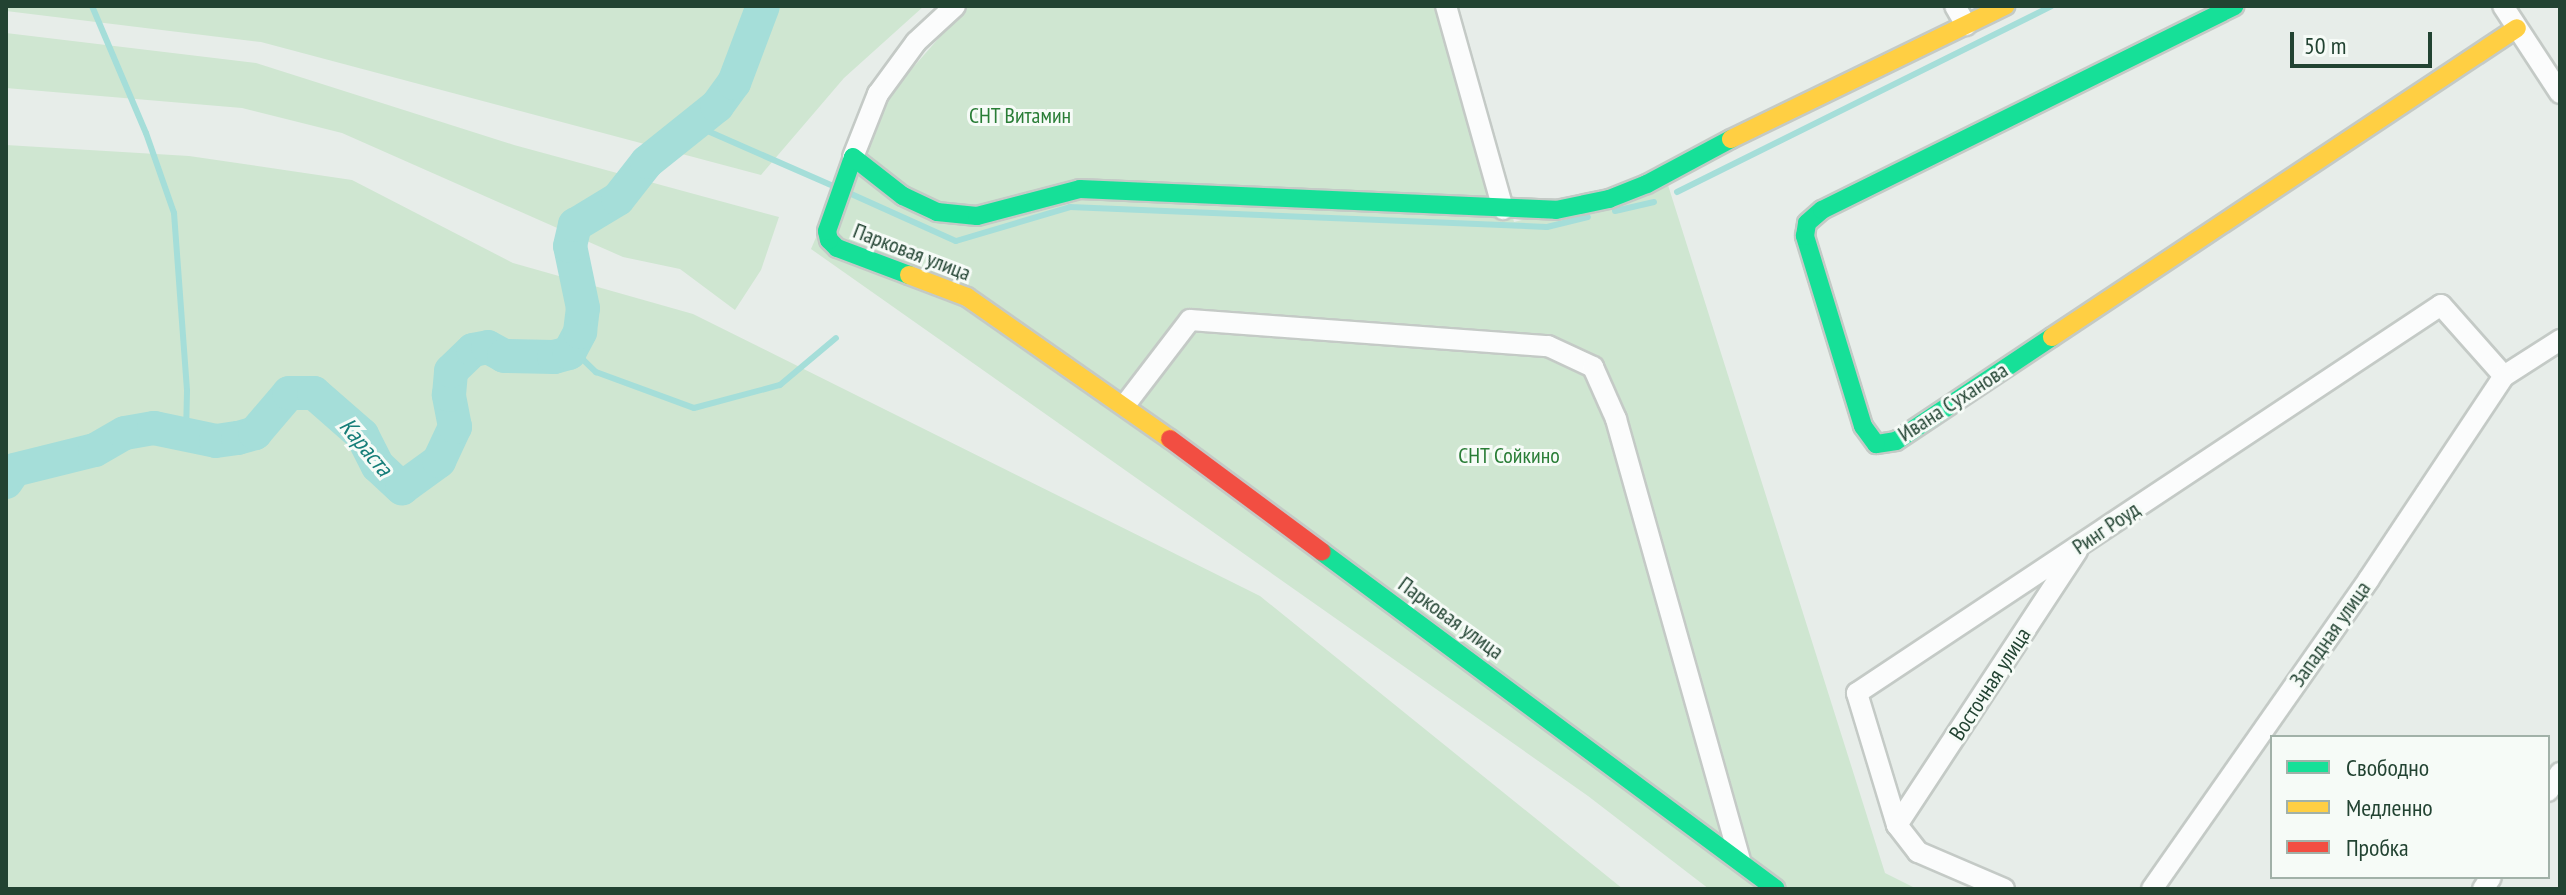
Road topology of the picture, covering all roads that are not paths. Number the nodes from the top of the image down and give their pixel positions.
1 (955, 6) edge
2 (1446, 6) edge
3 (1955, 6) edge
4 (2005, 6) edge
5 (2234, 6) edge
6 (2503, 6) edge
7 (1966, 25) junction
8 (2517, 28) junction
9 (2560, 93) edge
10 (853, 157) junction
11 (1503, 209) junction
12 (2560, 340) edge
13 (2504, 376) junction
14 (1125, 405) junction
15 (2082, 544) junction
16 (1897, 825) junction
17 (1740, 860) junction
18 (1776, 889) edge
19 (2004, 889) edge
20 (2152, 889) edge

1 - 10 street
2 - 11 street
3 - 7 street
4 - 7 street, Парковая улица
5 - 8 street, Ивана Суханова
6 - 8 street
7 - 11 street, Парковая улица
8 - 9 street
10 - 11 street, Парковая улица
10 - 14 street, Парковая улица
12 - 13 street
13 - 15 street, Ринг Роуд
13 - 20 street, Западная улица
14 - 17 street, Парковая улица
14 - 17 street
15 - 16 street, Восточная улица
15 - 16 street, Ринг Роуд
16 - 19 street, Ринг Роуд
17 - 18 street, Парковая улица

